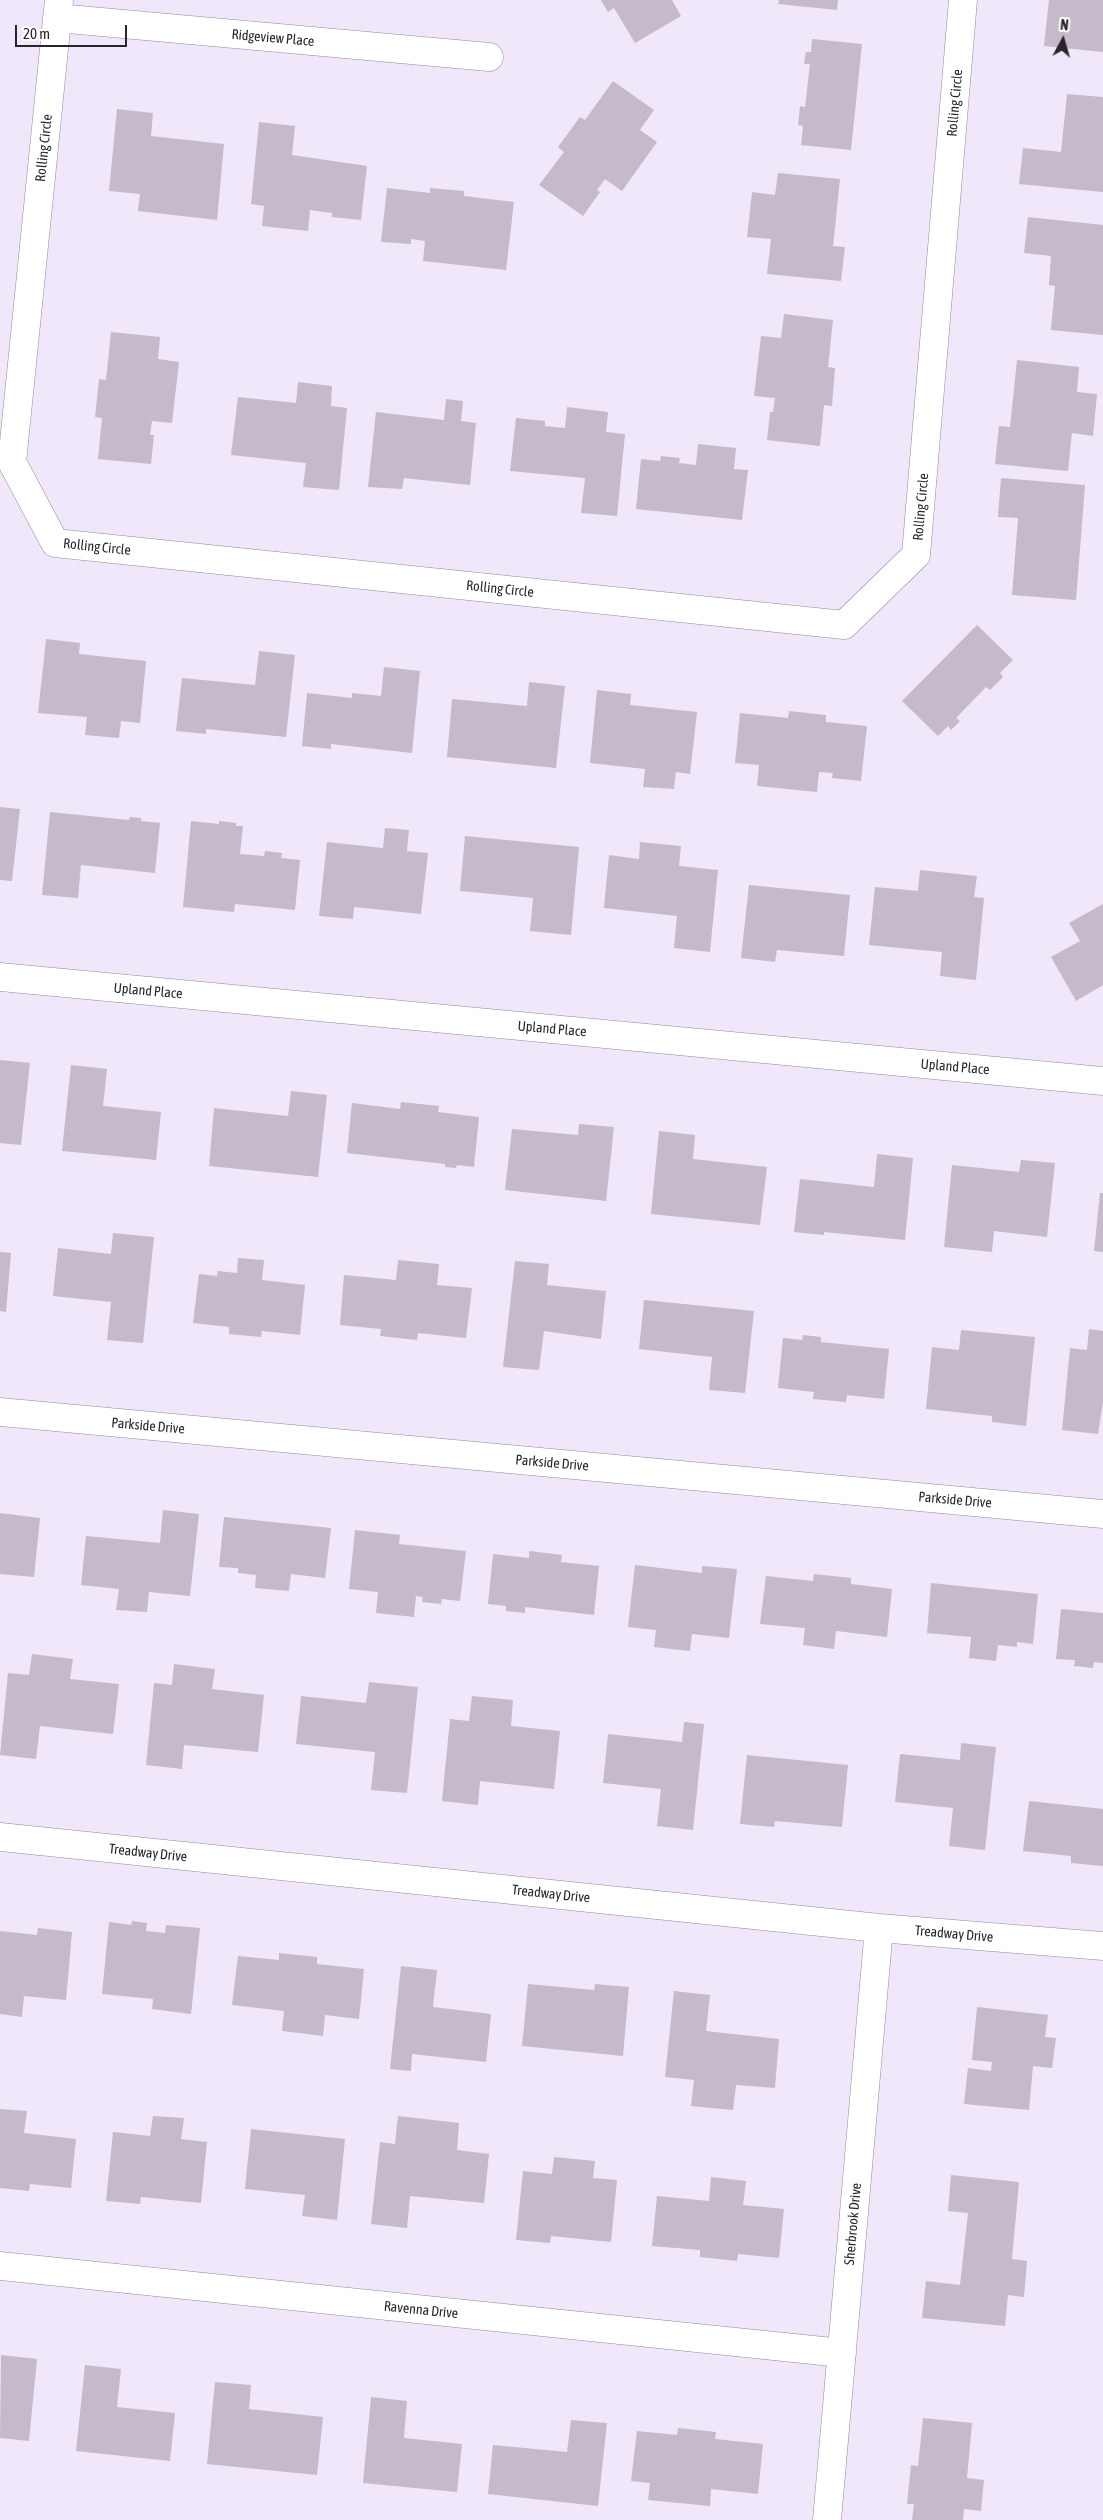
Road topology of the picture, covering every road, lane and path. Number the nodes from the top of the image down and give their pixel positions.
1 (963, 0) edge
2 (58, 9) edge
3 (489, 57) dead end
4 (0, 977) edge
5 (1103, 1081) edge
6 (0, 1412) edge
7 (1103, 1514) edge
8 (0, 1838) edge
9 (880, 1928) junction
10 (1103, 1946) edge
11 (0, 2266) edge
12 (842, 2353) junction
13 (827, 2520) edge

1 - 2 street, Rolling Circle
2 - 3 street, Ridgeview Place
4 - 5 street, Upland Place
6 - 7 street, Parkside Drive
8 - 9 street, Treadway Drive
9 - 10 street, Treadway Drive
9 - 12 street, Sherbrook Drive
11 - 12 street, Ravenna Drive
12 - 13 street, Sherbrook Drive

